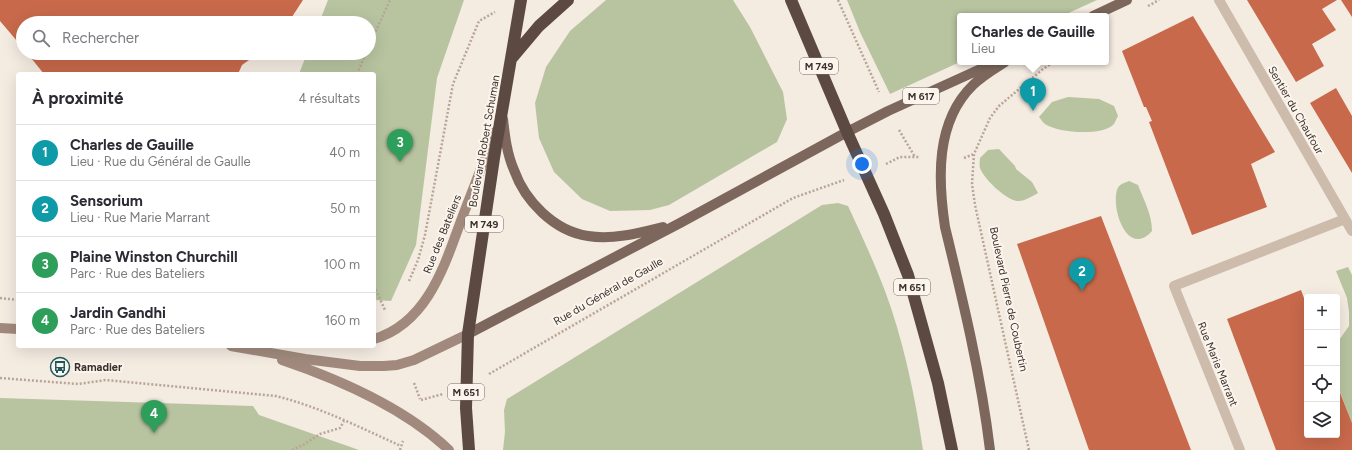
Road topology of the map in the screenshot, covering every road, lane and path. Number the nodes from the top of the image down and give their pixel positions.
1 (390, 0) edge
2 (521, 0) edge
3 (568, 0) edge
4 (792, 0) edge
5 (838, 0) edge
6 (1127, 0) edge
7 (1219, 0) edge
8 (497, 10) dead end
9 (1099, 13) edge
10 (376, 31) edge
11 (512, 58) junction
12 (363, 60) edge
13 (990, 65) edge
14 (1001, 65) edge
15 (1049, 65) edge
16 (358, 72) edge
17 (888, 112) junction
18 (502, 113) junction
19 (847, 132) junction
20 (915, 157) dead end
21 (803, 194) dead end
22 (1345, 219) junction
23 (680, 223) junction
24 (1352, 231) edge
25 (407, 286) dead end
26 (376, 290) edge
27 (0, 298) edge
28 (16, 300) edge
29 (390, 310) dead end
30 (0, 328) edge
31 (16, 329) edge
32 (468, 334) junction
33 (376, 338) edge
34 (242, 348) edge
35 (247, 348) edge
36 (0, 378) edge
37 (466, 387) junction
38 (420, 400) dead end
39 (344, 421) junction
40 (401, 446) dead end
41 (292, 450) edge
42 (449, 450) edge
43 (469, 450) edge
44 (952, 450) edge
45 (990, 450) edge
46 (1028, 450) edge
47 (1240, 450) edge

1 - 10 path
2 - 11 highway, Boulevard Robert Schuman / M 749
3 - 11 highway
4 - 19 highway, M 749
5 - 17 path
6 - 9 main road
7 - 22 street, Sentier du Chaufour
8 - 25 path
11 - 18 highway, Boulevard Robert Schuman / M 749
12 - 16 path
13 - 17 main road, M 617
14 - 45 main road
15 - 46 path, Boulevard Pierre de Coubertin
17 - 19 main road, M 617
17 - 20 path
18 - 23 main road
18 - 32 highway, Boulevard Robert Schuman / M 749
18 - 33 street, Rue des Bateliers
19 - 23 main road
19 - 44 highway, M 651
21 - 37 path, Rue du Général de Gaulle
22 - 24 street, Sentier du Chaufour
22 - 47 street, Rue Marie Marrant
23 - 32 main road
26 - 29 path
27 - 28 path
30 - 31 street
32 - 35 street
32 - 37 highway, M 651
34 - 42 street
36 - 39 path
37 - 38 path, Rue du Général de Gaulle
37 - 43 highway, M 651
39 - 40 path
39 - 41 path

